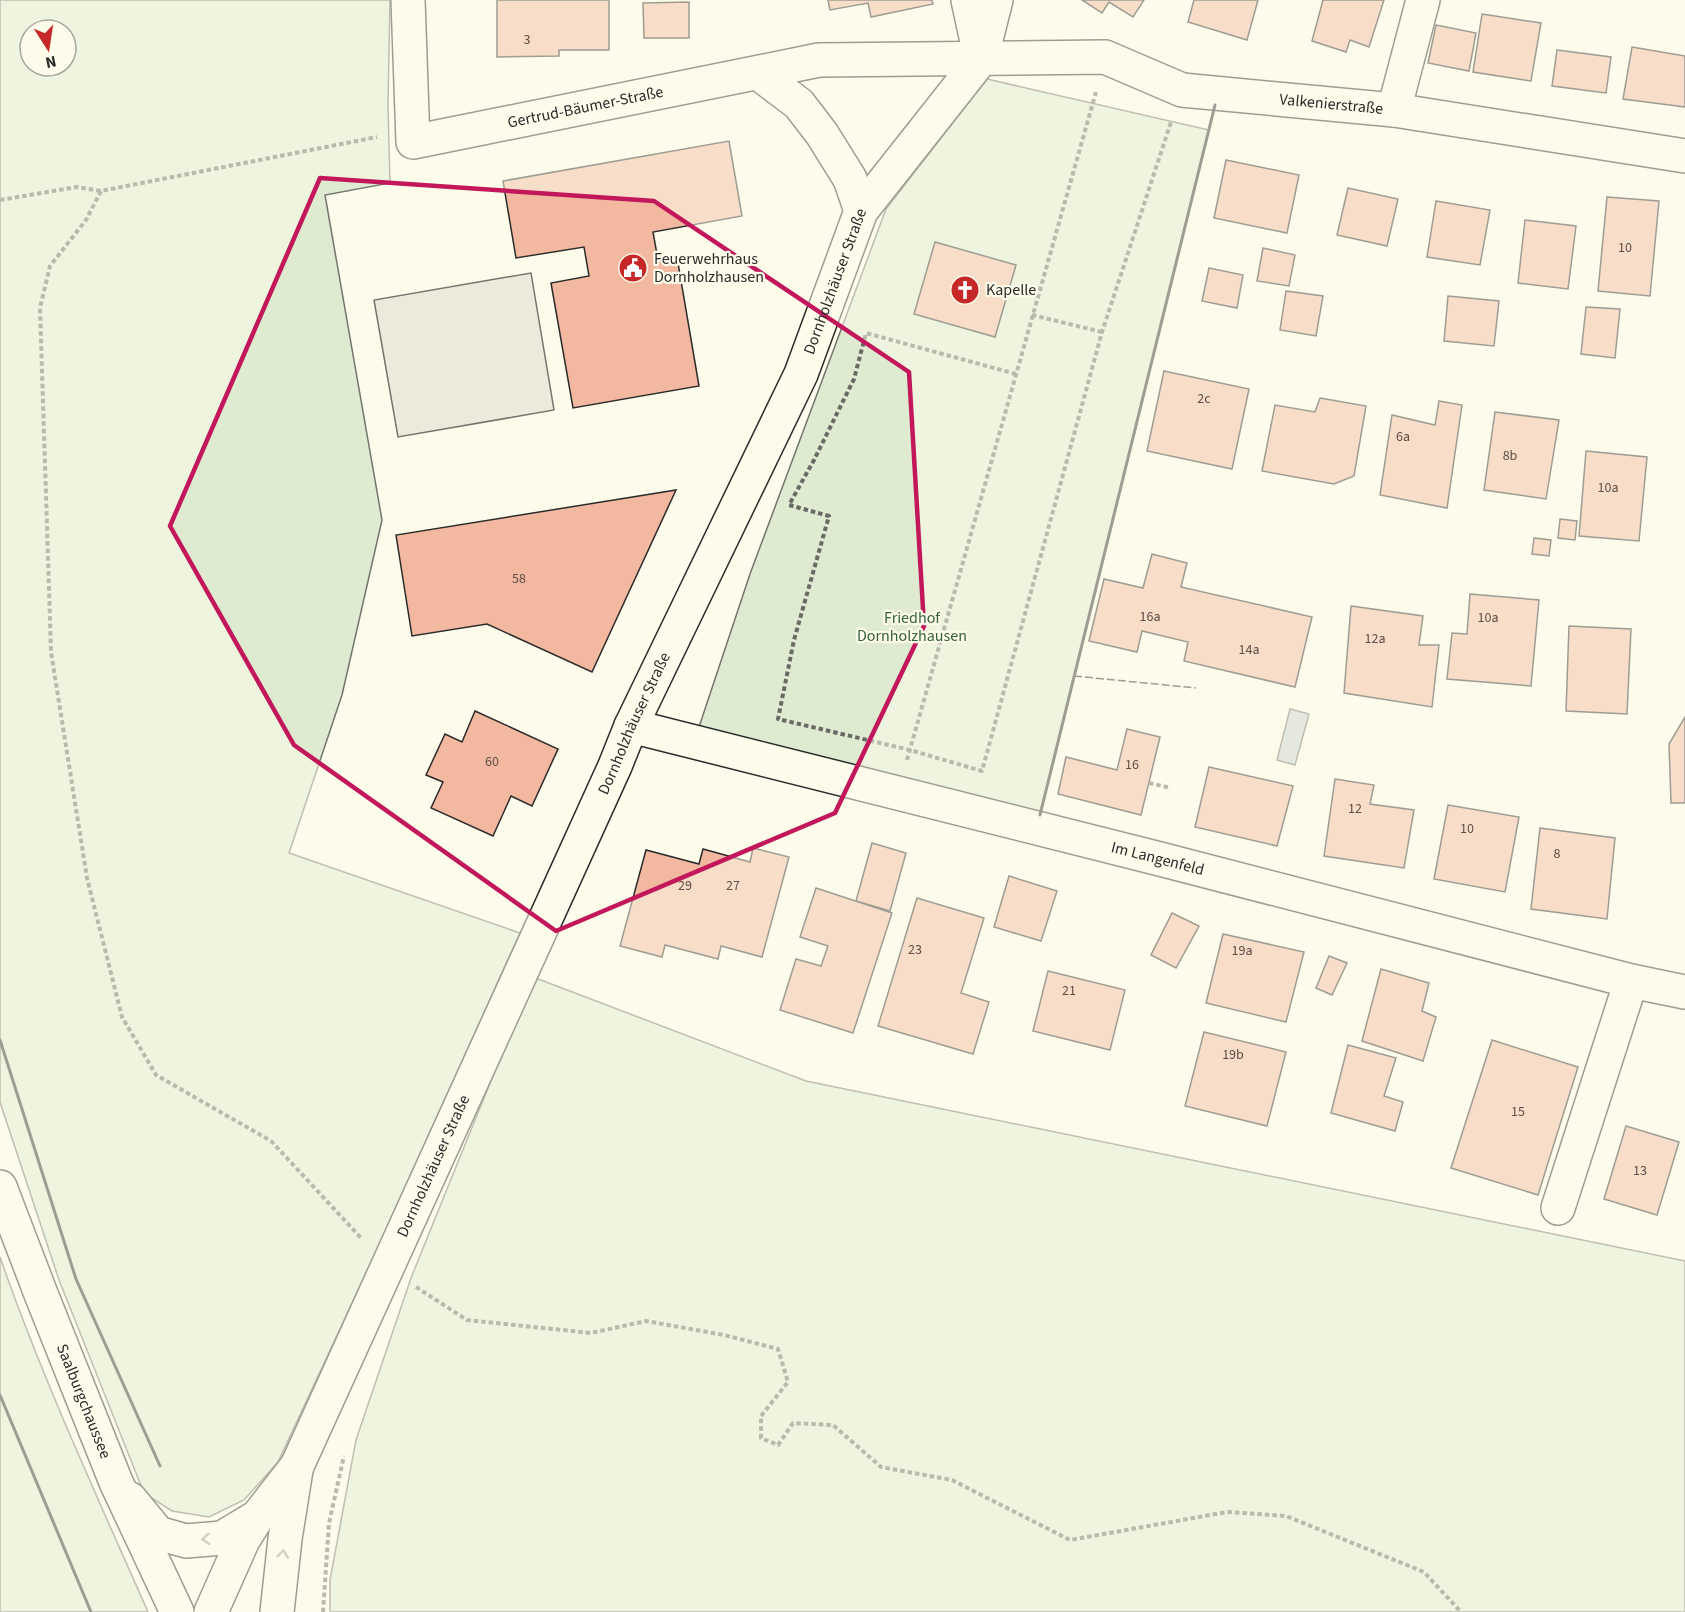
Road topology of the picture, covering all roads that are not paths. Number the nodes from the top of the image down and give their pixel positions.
1 (408, 0) edge
2 (968, 0) edge
3 (996, 0) edge
4 (1423, 0) edge
5 (981, 59) junction
6 (758, 73) junction
7 (1394, 110) junction
8 (1685, 156) edge
9 (861, 210) junction
10 (631, 726) junction
11 (1631, 981) junction
12 (1685, 992) edge
13 (0, 1186) edge
14 (1558, 1208) dead end
15 (297, 1466) junction
16 (116, 1482) junction
17 (258, 1516) junction
18 (177, 1612) edge
19 (212, 1612) edge
20 (277, 1612) edge

1 - 6 street, Gertrud-Bäumer-Straße
2 - 5 street
3 - 5 street, Dornholzhäuser Straße
4 - 7 street
5 - 6 street, Gertrud-Bäumer-Straße
5 - 7 street, Valkenierstraße
5 - 9 street, Dornholzhäuser Straße
6 - 9 street
7 - 8 street, Valkenierstraße
9 - 10 street, Dornholzhäuser Straße
10 - 11 street, Im Langenfeld
10 - 15 street, Dornholzhäuser Straße
11 - 12 street, Im Langenfeld
11 - 14 street
13 - 16 street, Saalburgchaussee
15 - 17 street, Dornholzhäuser Straße
20 -> 15 street, Dornholzhäuser Straße
17 -> 16 street, Dornholzhäuser Straße
16 - 18 street, Saalburgchaussee
17 - 19 street, Dornholzhäuser Straße

